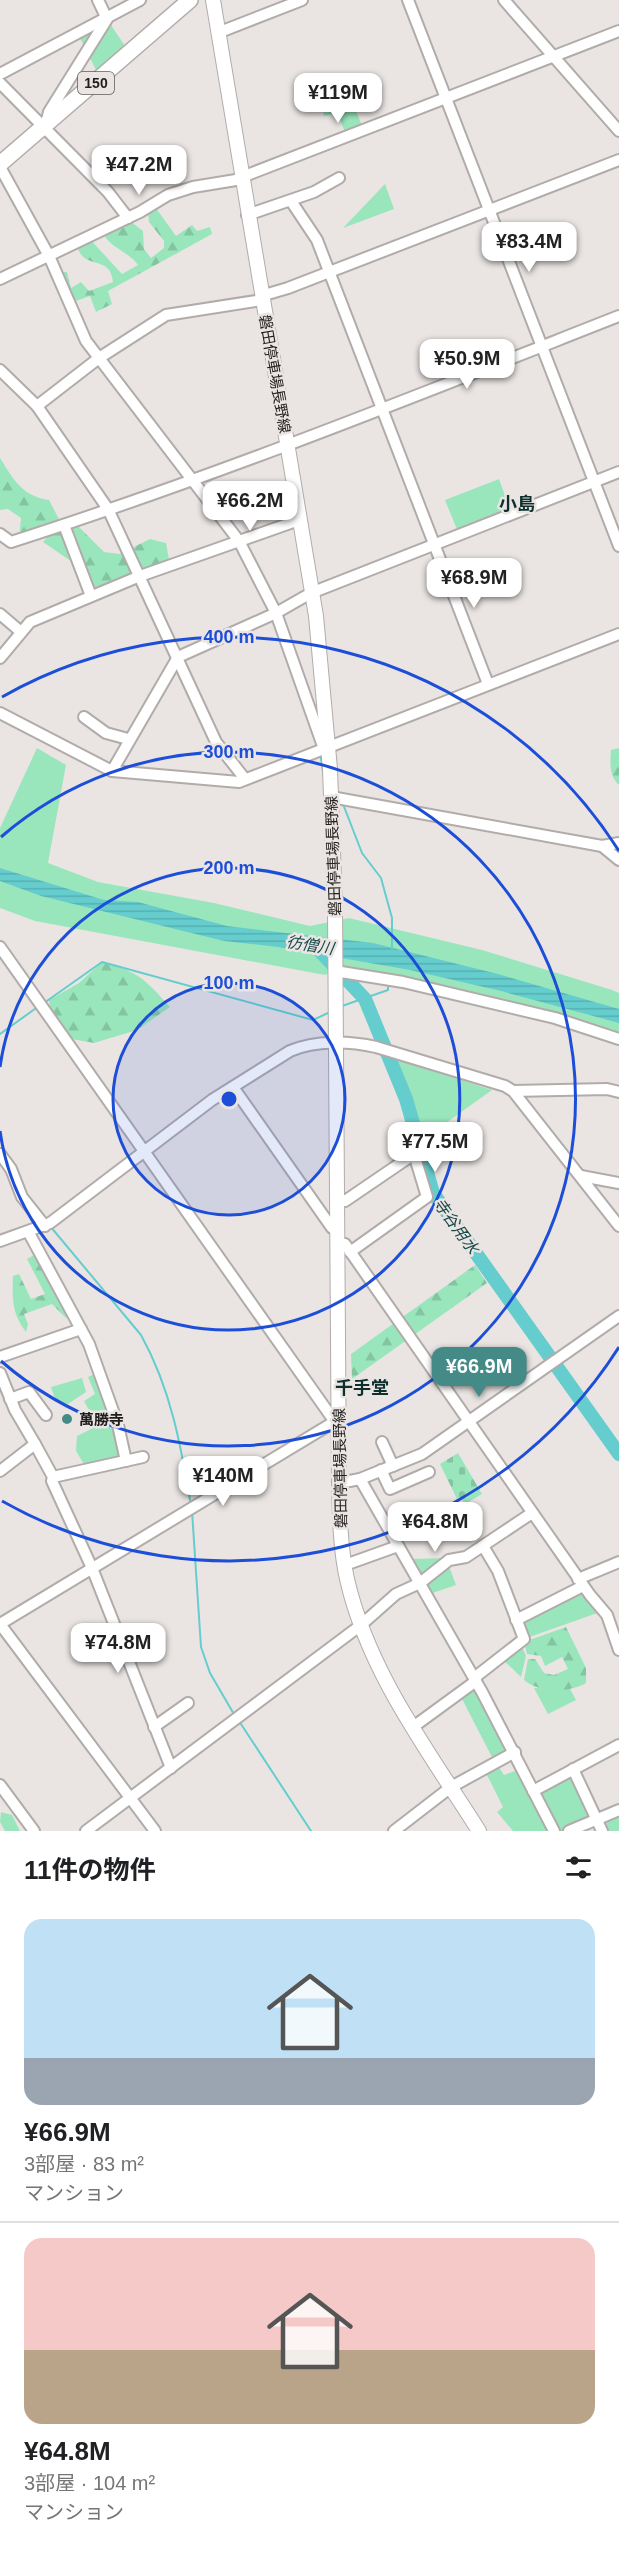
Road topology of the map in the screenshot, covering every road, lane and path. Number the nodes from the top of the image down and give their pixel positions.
1 (98, 0) edge
2 (140, 0) edge
3 (190, 0) edge
4 (213, 0) edge
5 (302, 0) edge
6 (408, 0) edge
7 (504, 0) edge
8 (107, 19) junction
9 (619, 31) edge
10 (220, 32) junction
11 (554, 56) junction
12 (0, 74) edge
13 (0, 83) edge
14 (446, 97) junction
15 (614, 118) edge
16 (45, 127) junction
17 (619, 131) edge
18 (619, 160) edge
19 (0, 166) edge
20 (242, 178) junction
21 (339, 178) dead end
22 (291, 201) junction
23 (489, 210) junction
24 (248, 215) junction
25 (128, 218) junction
26 (49, 256) junction
27 (330, 272) junction
28 (0, 279) edge
29 (261, 298) junction
30 (619, 316) edge
31 (542, 346) junction
32 (98, 356) junction
33 (0, 370) edge
34 (37, 406) junction
35 (382, 408) junction
36 (287, 445) junction
37 (619, 472) edge
38 (194, 477) junction
39 (595, 481) junction
40 (108, 509) junction
41 (299, 520) junction
42 (64, 525) junction
43 (0, 534) edge
44 (239, 541) junction
45 (434, 544) junction
46 (619, 546) edge
47 (140, 576) junction
48 (311, 593) junction
49 (91, 596) junction
50 (276, 612) junction
51 (0, 614) edge
52 (21, 632) junction
53 (619, 634) edge
54 (178, 657) junction
55 (0, 658) edge
56 (488, 684) junction
57 (0, 713) edge
58 (84, 717) dead end
59 (128, 738) junction
60 (326, 748) junction
61 (112, 771) junction
62 (245, 779) junction
63 (331, 797) junction
64 (619, 843) edge
65 (602, 846) junction
66 (619, 860) edge
67 (0, 947) edge
68 (336, 971) junction
69 (619, 1039) edge
70 (334, 1043) junction
71 (233, 1087) junction
72 (513, 1091) junction
73 (619, 1092) edge
74 (145, 1150) junction
75 (0, 1154) edge
76 (581, 1176) junction
77 (619, 1182) edge
78 (337, 1200) junction
79 (45, 1226) junction
80 (619, 1226) edge
81 (337, 1228) junction
82 (29, 1233) junction
83 (0, 1241) edge
84 (337, 1243) junction
85 (350, 1252) junction
86 (619, 1316) edge
87 (81, 1329) junction
88 (0, 1357) edge
89 (0, 1373) edge
90 (10, 1399) junction
91 (46, 1415) dead end
92 (337, 1421) junction
93 (469, 1422) junction
94 (382, 1442) dead end
95 (35, 1444) junction
96 (143, 1457) dead end
97 (126, 1461) junction
98 (393, 1466) junction
99 (381, 1470) junction
100 (0, 1471) edge
101 (429, 1472) dead end
102 (53, 1477) junction
103 (360, 1479) junction
104 (339, 1484) junction
105 (532, 1513) junction
106 (398, 1546) junction
107 (483, 1546) junction
108 (619, 1562) edge
109 (345, 1565) junction
110 (92, 1568) junction
111 (581, 1582) junction
112 (420, 1583) junction
113 (516, 1620) junction
114 (0, 1624) edge
115 (361, 1625) junction
116 (619, 1650) edge
117 (475, 1679) junction
118 (188, 1703) dead end
119 (154, 1727) junction
120 (413, 1727) junction
121 (619, 1745) edge
122 (515, 1752) junction
123 (171, 1768) junction
124 (573, 1769) junction
125 (0, 1785) edge
126 (451, 1787) junction
127 (533, 1791) junction
128 (130, 1798) junction
129 (619, 1810) edge
130 (598, 1819) junction
131 (34, 1831) edge
132 (86, 1831) edge
133 (155, 1831) edge
134 (394, 1831) edge
135 (478, 1831) edge
136 (554, 1831) edge
137 (569, 1831) edge
138 (602, 1831) edge

1 - 8 street
2 - 8 street
3 - 16 highway, 150
4 - 10 main road, 磐田停車場長野線
5 - 10 street
6 - 14 street
7 - 11 street
8 - 12 street
8 - 16 street
9 - 11 street
10 - 20 main road, 磐田停車場長野線
11 - 14 street
11 - 15 street
13 - 16 street
14 - 20 street
14 - 23 street
15 - 17 street
16 - 19 highway, 150
16 - 25 street
18 - 23 street
19 - 26 street
20 - 24 main road, 磐田停車場長野線
20 - 25 street
21 - 22 street
22 - 24 street
22 - 27 street
23 - 27 street
23 - 31 street
24 - 29 main road, 磐田停車場長野線
25 - 26 street
26 - 28 street
26 - 32 street
27 - 29 street
27 - 35 street
29 - 32 street
29 - 36 main road, 磐田停車場長野線
30 - 31 street
31 - 35 street
31 - 39 street
32 - 34 street
32 - 38 street
33 - 34 street
34 - 40 street
35 - 36 street
35 - 45 street
36 - 38 street
36 - 41 main road, 磐田停車場長野線
37 - 39 street
38 - 40 street
38 - 44 street
39 - 45 street
39 - 46 street
40 - 42 street
40 - 47 street
41 - 44 street
41 - 48 main road, 磐田停車場長野線
42 - 43 street
42 - 49 street
44 - 47 street
44 - 50 street
45 - 48 street
45 - 56 street
47 - 49 street
47 - 54 street
48 - 50 street
48 - 60 main road, 磐田停車場長野線
49 - 52 street
50 - 54 street
50 - 60 street
51 - 52 street
52 - 55 street
53 - 56 street
54 - 59 street
54 - 62 street
56 - 60 street
57 - 61 street
58 - 59 street
59 - 61 street
60 - 62 street
60 - 63 main road, 磐田停車場長野線
61 - 62 street
63 - 65 street
63 - 68 main road, 磐田停車場長野線
64 - 65 street
65 - 66 street
67 - 74 street
68 - 69 street
68 - 70 main road, 磐田停車場長野線
70 - 71 street
70 - 72 street
70 - 78 main road, 磐田停車場長野線
71 - 74 street
71 - 81 street
72 - 73 street
72 - 76 street
74 - 79 street
74 - 92 street
75 - 79 street
76 - 77 street
76 - 80 street
78 - 81 main road, 磐田停車場長野線
78 - 85 street
79 - 82 street
81 - 84 main road, 磐田停車場長野線
82 - 83 street
82 - 87 street
84 - 85 street
84 - 92 main road, 磐田停車場長野線
85 - 93 street
86 - 93 street
87 - 88 street
87 - 97 street
89 - 90 street
90 - 91 street
90 - 95 street
92 - 104 main road, 磐田停車場長野線
92 - 110 street
93 - 98 street
93 - 105 street
94 - 98 street
95 - 100 street
95 - 102 street
96 - 97 street
97 - 102 street
98 - 99 street
99 - 101 street
99 - 103 street
102 - 110 street
103 - 104 street
103 - 106 street
104 - 109 main road, 磐田停車場長野線
105 - 107 street
105 - 111 street
106 - 109 street
106 - 112 street
107 - 112 street
107 - 113 street
108 - 111 street
109 - 115 main road, 磐田停車場長野線
110 - 114 street
110 - 119 street
111 - 113 street
111 - 116 street
112 - 115 street
112 - 117 street
113 - 117 street
114 - 128 street
115 - 120 main road, 磐田停車場長野線
115 - 123 street
117 - 120 street
117 - 122 street
118 - 119 street
119 - 123 street
120 - 126 main road, 磐田停車場長野線
121 - 124 street
122 - 126 street
122 - 127 street
123 - 128 street
124 - 127 street
124 - 130 street
125 - 131 street
126 - 134 street
126 - 135 main road, 磐田停車場長野線
127 - 136 street
128 - 132 street
128 - 133 street
129 - 130 street
130 - 137 street
130 - 138 street

